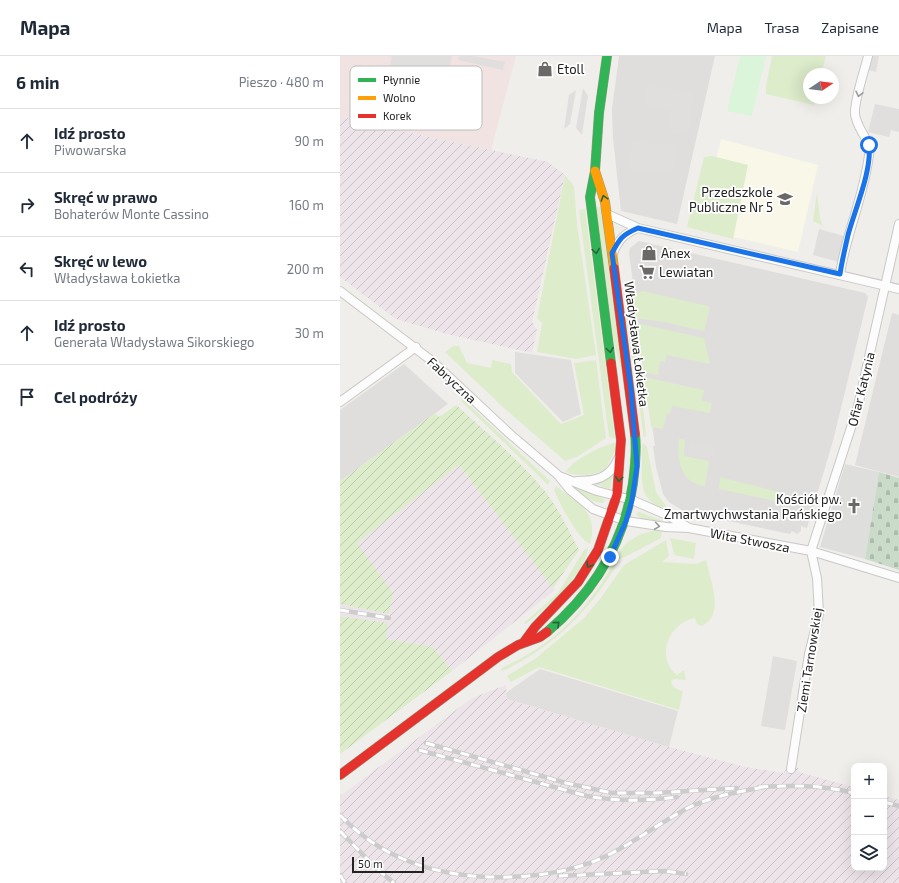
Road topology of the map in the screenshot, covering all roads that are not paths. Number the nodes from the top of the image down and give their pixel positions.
1 (607, 56) edge
2 (868, 56) edge
3 (595, 171) junction
4 (607, 214) junction
5 (899, 224) edge
6 (638, 228) junction
7 (612, 253) junction
8 (840, 274) junction
9 (886, 286) junction
10 (899, 289) edge
11 (340, 291) edge
12 (416, 347) junction
13 (340, 402) edge
14 (621, 451) junction
15 (558, 475) junction
16 (572, 480) junction
17 (617, 495) junction
18 (632, 500) junction
19 (611, 517) junction
20 (626, 521) junction
21 (689, 528) junction
22 (812, 551) junction
23 (899, 578) edge
24 (524, 642) junction
25 (791, 769) dead end
26 (340, 775) edge

1 - 3 main road, Władysława Łokietka
2 -> 8 street
4 -> 3 main road, Władysława Łokietka
3 -> 14 main road, Władysława Łokietka
4 - 6 street
4 - 7 main road, Władysława Łokietka
5 - 9 street, Ofiar Katynia
6 - 7 street
6 - 8 street
7 - 18 main road, Władysława Łokietka
8 - 9 street
9 - 10 street
9 - 22 street, Ofiar Katynia
11 - 12 street, Fabryczna
12 - 13 street
12 - 15 street, Fabryczna
14 - 16 street, Fabryczna
14 -> 17 main road, Władysława Łokietka
15 - 16 street, Fabryczna
15 - 19 street, Fabryczna
16 - 17 street, Fabryczna
17 - 18 street, Fabryczna
17 - 19 main road, Władysława Łokietka
18 - 20 main road, Władysława Łokietka
18 - 21 street, Wita Stwosza
19 - 20 street, Wita Stwosza
19 -> 24 main road, Władysława Łokietka
20 -> 21 street, Wita Stwosza
24 -> 20 main road, Władysława Łokietka
21 - 22 street, Wita Stwosza
22 - 23 street, Wita Stwosza
22 - 25 street, Ziemi Tarnowskiej
24 - 26 main road

